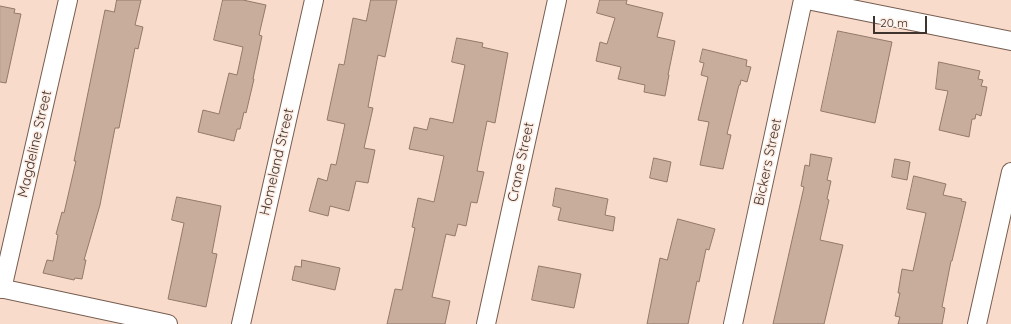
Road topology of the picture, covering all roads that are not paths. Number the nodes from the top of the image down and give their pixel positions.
1 (68, 0) edge
2 (314, 0) edge
3 (557, 0) edge
4 (803, 0) edge
5 (806, 0) edge
6 (1011, 41) edge
7 (1011, 172) edge
8 (1, 288) edge
9 (168, 324) edge
10 (240, 324) edge
11 (486, 324) edge
12 (733, 324) edge
13 (977, 324) edge

1 - 8 street, Magdeline Street
2 - 10 street, Homeland Street
3 - 11 street, Crane Street
4 - 12 street, Bickers Street
5 - 6 street
7 - 13 street
8 - 9 street

